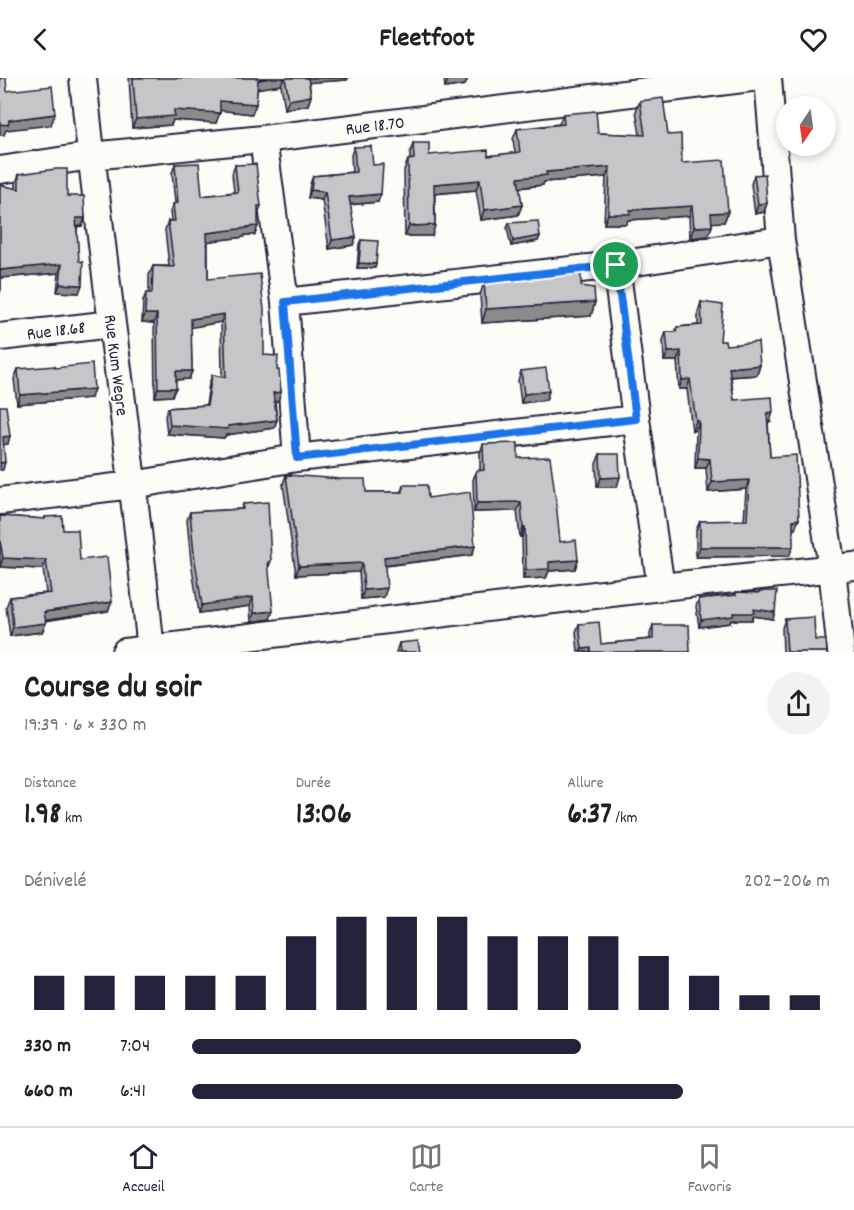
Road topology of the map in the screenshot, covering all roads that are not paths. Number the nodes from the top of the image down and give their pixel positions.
1 (83, 78) edge
2 (751, 78) edge
3 (768, 78) edge
4 (262, 140) junction
5 (91, 156) junction
6 (0, 170) edge
7 (781, 240) junction
8 (616, 265) junction
9 (285, 302) junction
10 (112, 324) junction
11 (0, 337) edge
12 (636, 419) junction
13 (297, 458) junction
14 (132, 485) junction
15 (0, 501) edge
16 (843, 567) edge
17 (661, 587) junction
18 (151, 650) edge
19 (125, 652) edge
20 (841, 652) edge

1 - 5 street, Rue Kum Wegre
2 - 4 street, Rue 18.70
3 - 7 street
4 - 5 street, Rue 18.70
4 - 9 street
5 - 6 street, Rue 18.70
5 - 10 street, Rue Kum Wegre
7 - 8 street
7 - 16 street
8 - 9 street
8 - 12 street
9 - 13 street
10 - 11 street, Rue 18.68
10 - 14 street, Rue Kum Wegre
12 - 13 street
12 - 17 street
13 - 14 street
14 - 15 street
14 - 18 street, Rue Kum Wegre
16 - 17 street
16 - 20 street
17 - 18 street
18 - 19 street

